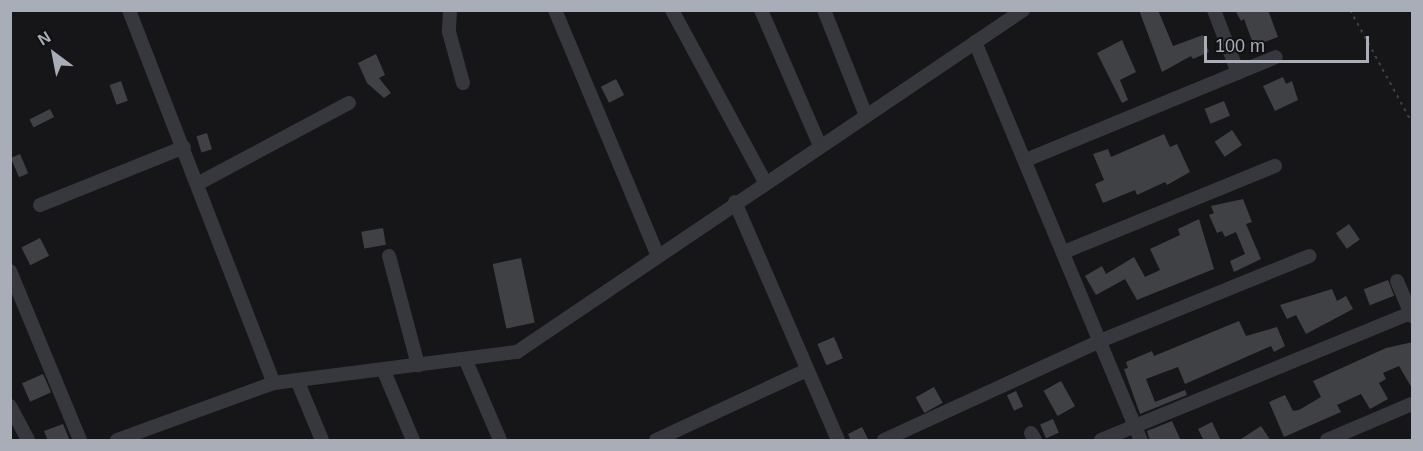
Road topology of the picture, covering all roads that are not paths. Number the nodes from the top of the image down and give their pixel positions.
1 (129, 10) edge
2 (450, 10) edge
3 (555, 10) edge
4 (672, 10) edge
5 (761, 10) edge
6 (824, 10) edge
7 (1023, 10) edge
8 (1214, 10) edge
9 (975, 42) junction
10 (1276, 57) dead end
11 (1238, 73) junction
12 (463, 83) dead end
13 (350, 103) dead end
14 (865, 113) junction
15 (820, 146) junction
16 (184, 147) junction
17 (1026, 160) junction
18 (1275, 166) dead end
19 (765, 182) junction
20 (199, 183) junction
21 (735, 202) junction
22 (40, 205) dead end
23 (1064, 252) junction
24 (657, 254) junction
25 (389, 256) dead end
26 (1309, 256) dead end
27 (10, 271) edge
28 (1397, 281) dead end
29 (1412, 315) edge
30 (1100, 341) junction
31 (466, 361) junction
32 (418, 365) junction
33 (382, 369) junction
34 (807, 370) junction
35 (297, 380) junction
36 (274, 383) junction
37 (1413, 404) edge
38 (10, 406) edge
39 (1139, 434) edge
40 (836, 440) edge
41 (28, 441) edge
42 (80, 441) edge
43 (117, 441) edge
44 (322, 441) edge
45 (412, 441) edge
46 (500, 441) edge
47 (656, 441) edge
48 (884, 441) edge
49 (1101, 441) edge
50 (1327, 441) edge

1 - 16 street
2 - 12 street
3 - 24 street
4 - 19 street
5 - 15 street
6 - 14 street
7 - 9 street
8 - 11 street
9 - 14 street
9 - 17 street
10 - 11 street
11 - 17 street
13 - 20 street
14 - 15 street
15 - 19 street
16 - 20 street
16 - 22 street
17 - 23 street
18 - 23 street
19 - 21 street
20 - 36 street
21 - 24 street
21 - 34 street
23 - 30 street
24 - 31 street
25 - 32 street
26 - 30 street
27 - 42 street
28 - 29 street
29 - 39 street
30 - 39 street
30 - 48 street
31 - 32 street
31 - 46 street
32 - 33 street
33 - 35 street
33 - 45 street
34 - 40 street
34 - 47 street
35 - 36 street
35 - 44 street
36 - 43 street
37 - 50 street
38 - 41 street
39 - 49 street

